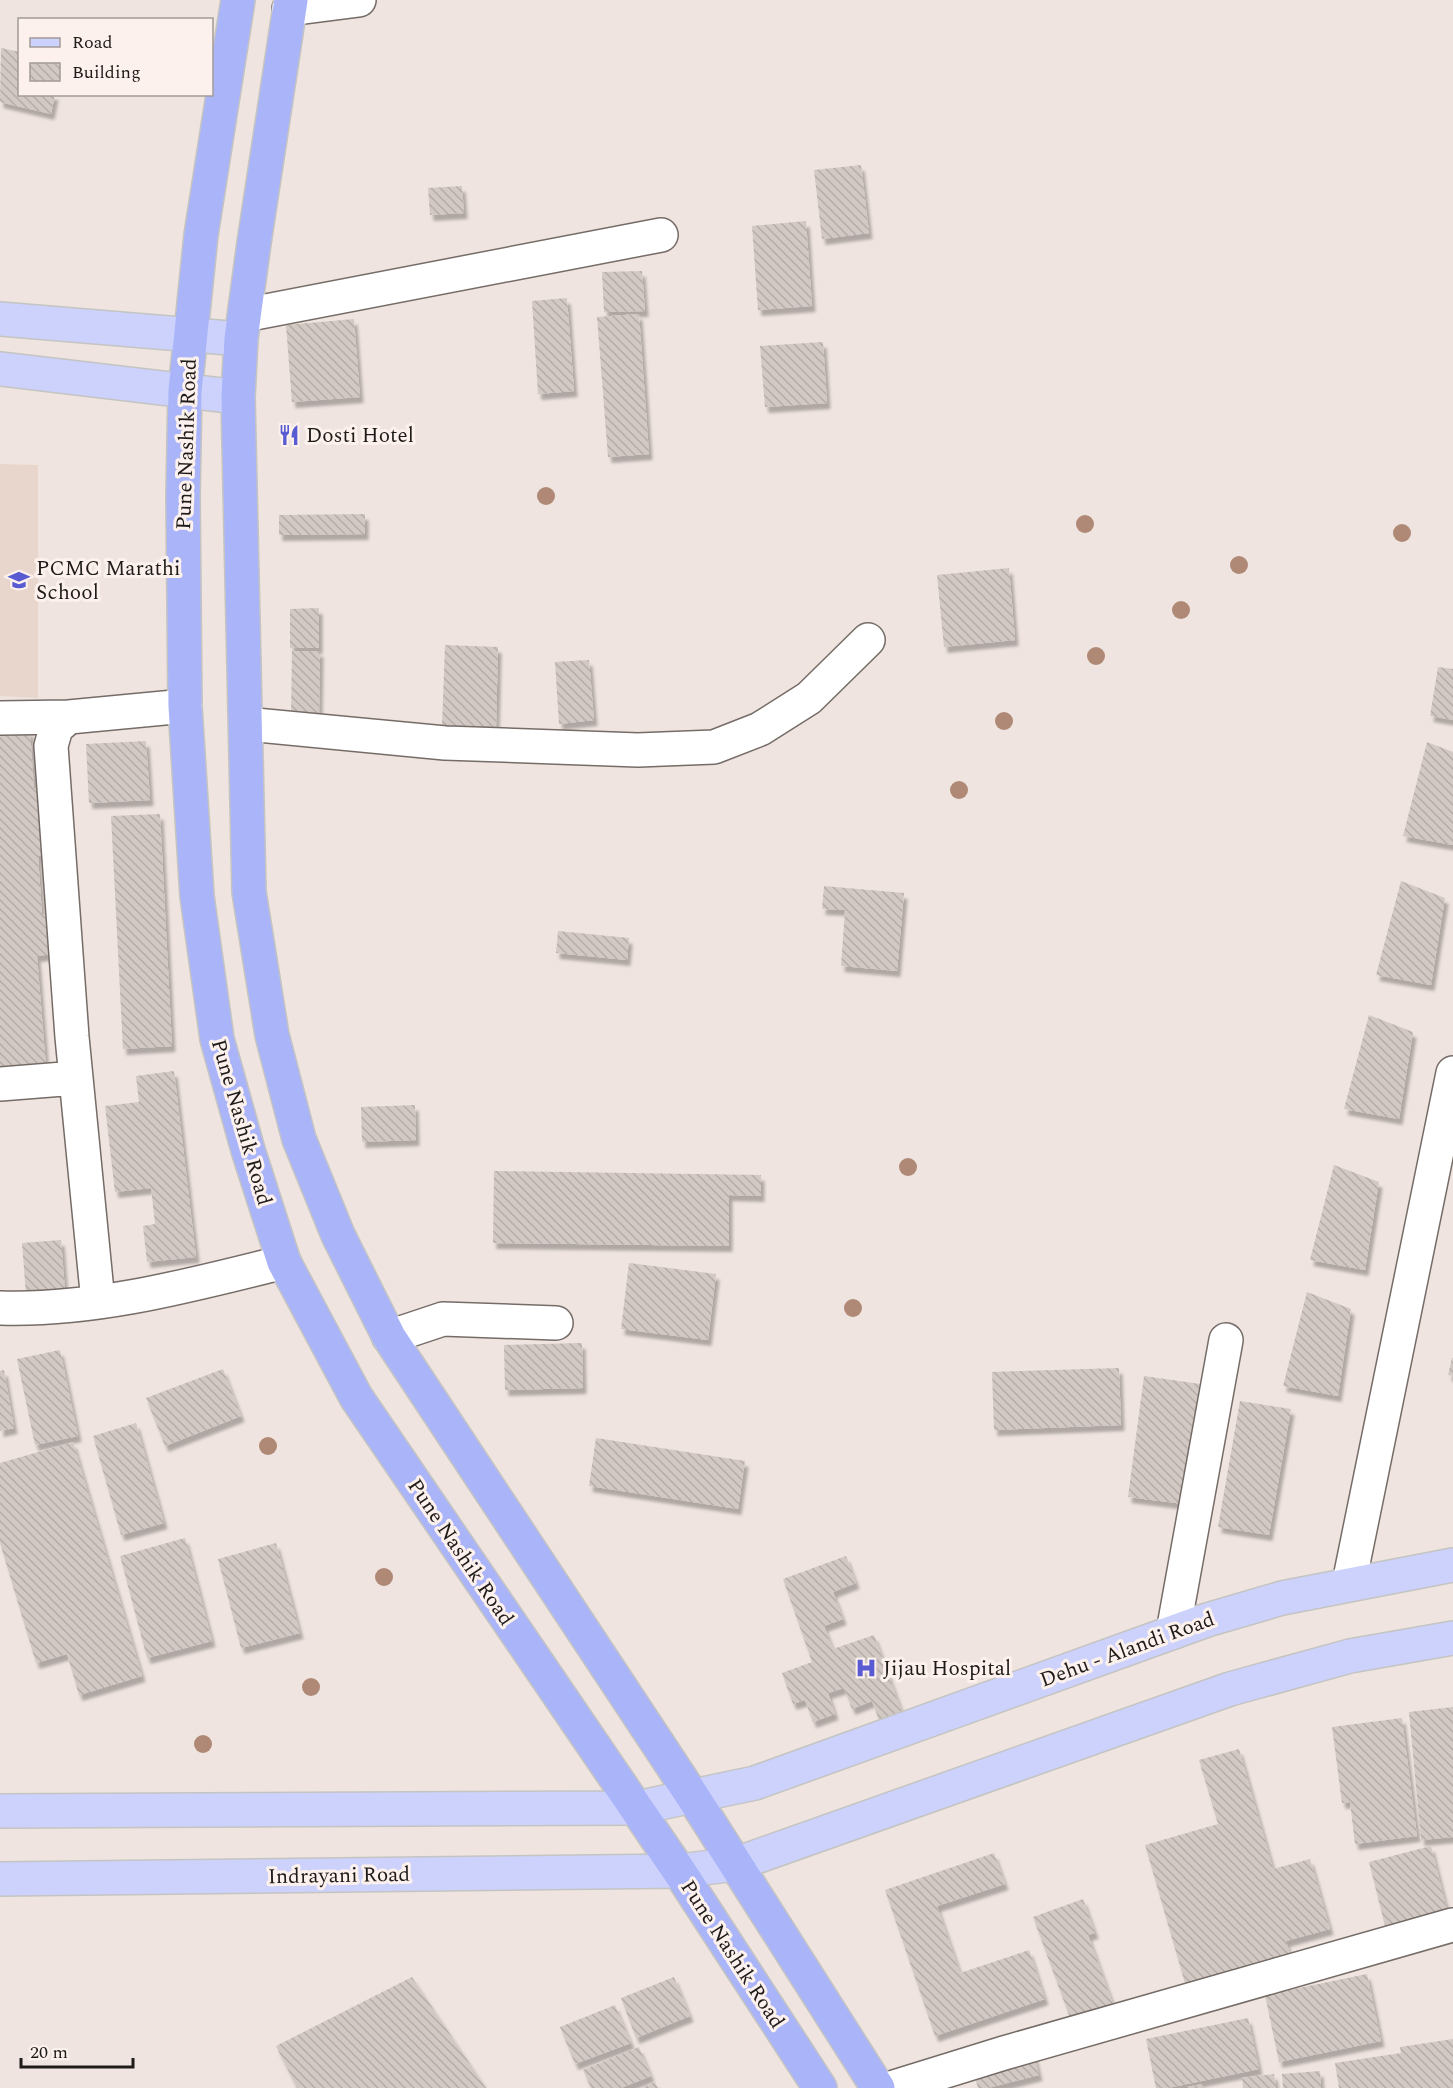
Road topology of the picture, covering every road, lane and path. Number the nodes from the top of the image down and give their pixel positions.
1 (238, 0) edge
2 (359, 0) edge
3 (290, 4) edge
4 (661, 235) dead end
5 (0, 319) edge
6 (243, 327) junction
7 (191, 336) junction
8 (0, 369) edge
9 (185, 391) junction
10 (238, 397) junction
11 (868, 640) dead end
12 (185, 706) junction
13 (69, 717) junction
14 (0, 718) edge
15 (246, 724) junction
16 (1453, 1073) edge
17 (76, 1078) junction
18 (0, 1084) edge
19 (284, 1262) junction
20 (98, 1302) junction
21 (0, 1308) edge
22 (556, 1323) dead end
23 (388, 1337) junction
24 (1226, 1340) dead end
25 (1453, 1565) edge
26 (1349, 1583) junction
27 (1173, 1632) junction
28 (1453, 1638) edge
29 (693, 1797) junction
30 (636, 1808) junction
31 (0, 1811) edge
32 (736, 1864) junction
33 (679, 1871) junction
34 (0, 1879) edge
35 (1452, 1925) edge
36 (820, 2088) edge
37 (878, 2088) edge
38 (891, 2088) edge

1 - 7 highway, Pune Nashik Road
2 - 3 street
3 - 6 highway
4 - 6 street
5 - 7 main road
6 - 7 main road
6 - 10 highway
7 - 9 highway, Pune Nashik Road
8 - 9 main road
9 - 10 main road
9 - 12 highway, Pune Nashik Road
10 - 15 highway
11 - 15 street
12 - 13 street
12 - 19 highway, Pune Nashik Road
13 - 14 street
13 - 17 street
15 - 23 highway
16 - 26 street
17 - 18 street
17 - 20 street
19 - 20 street
19 - 30 highway, Pune Nashik Road
20 - 21 street
22 - 23 street
23 - 29 highway
24 - 27 street
25 - 26 main road, Dehu - Alandi Road
26 - 27 main road, Dehu - Alandi Road
27 - 29 main road, Dehu - Alandi Road
28 - 32 main road
29 - 30 main road, Dehu - Alandi Road
29 - 32 highway
30 - 31 main road
30 - 33 highway, Pune Nashik Road
32 - 33 main road
32 - 37 highway
33 - 34 main road, Indrayani Road
33 - 36 highway, Pune Nashik Road
35 - 38 street

